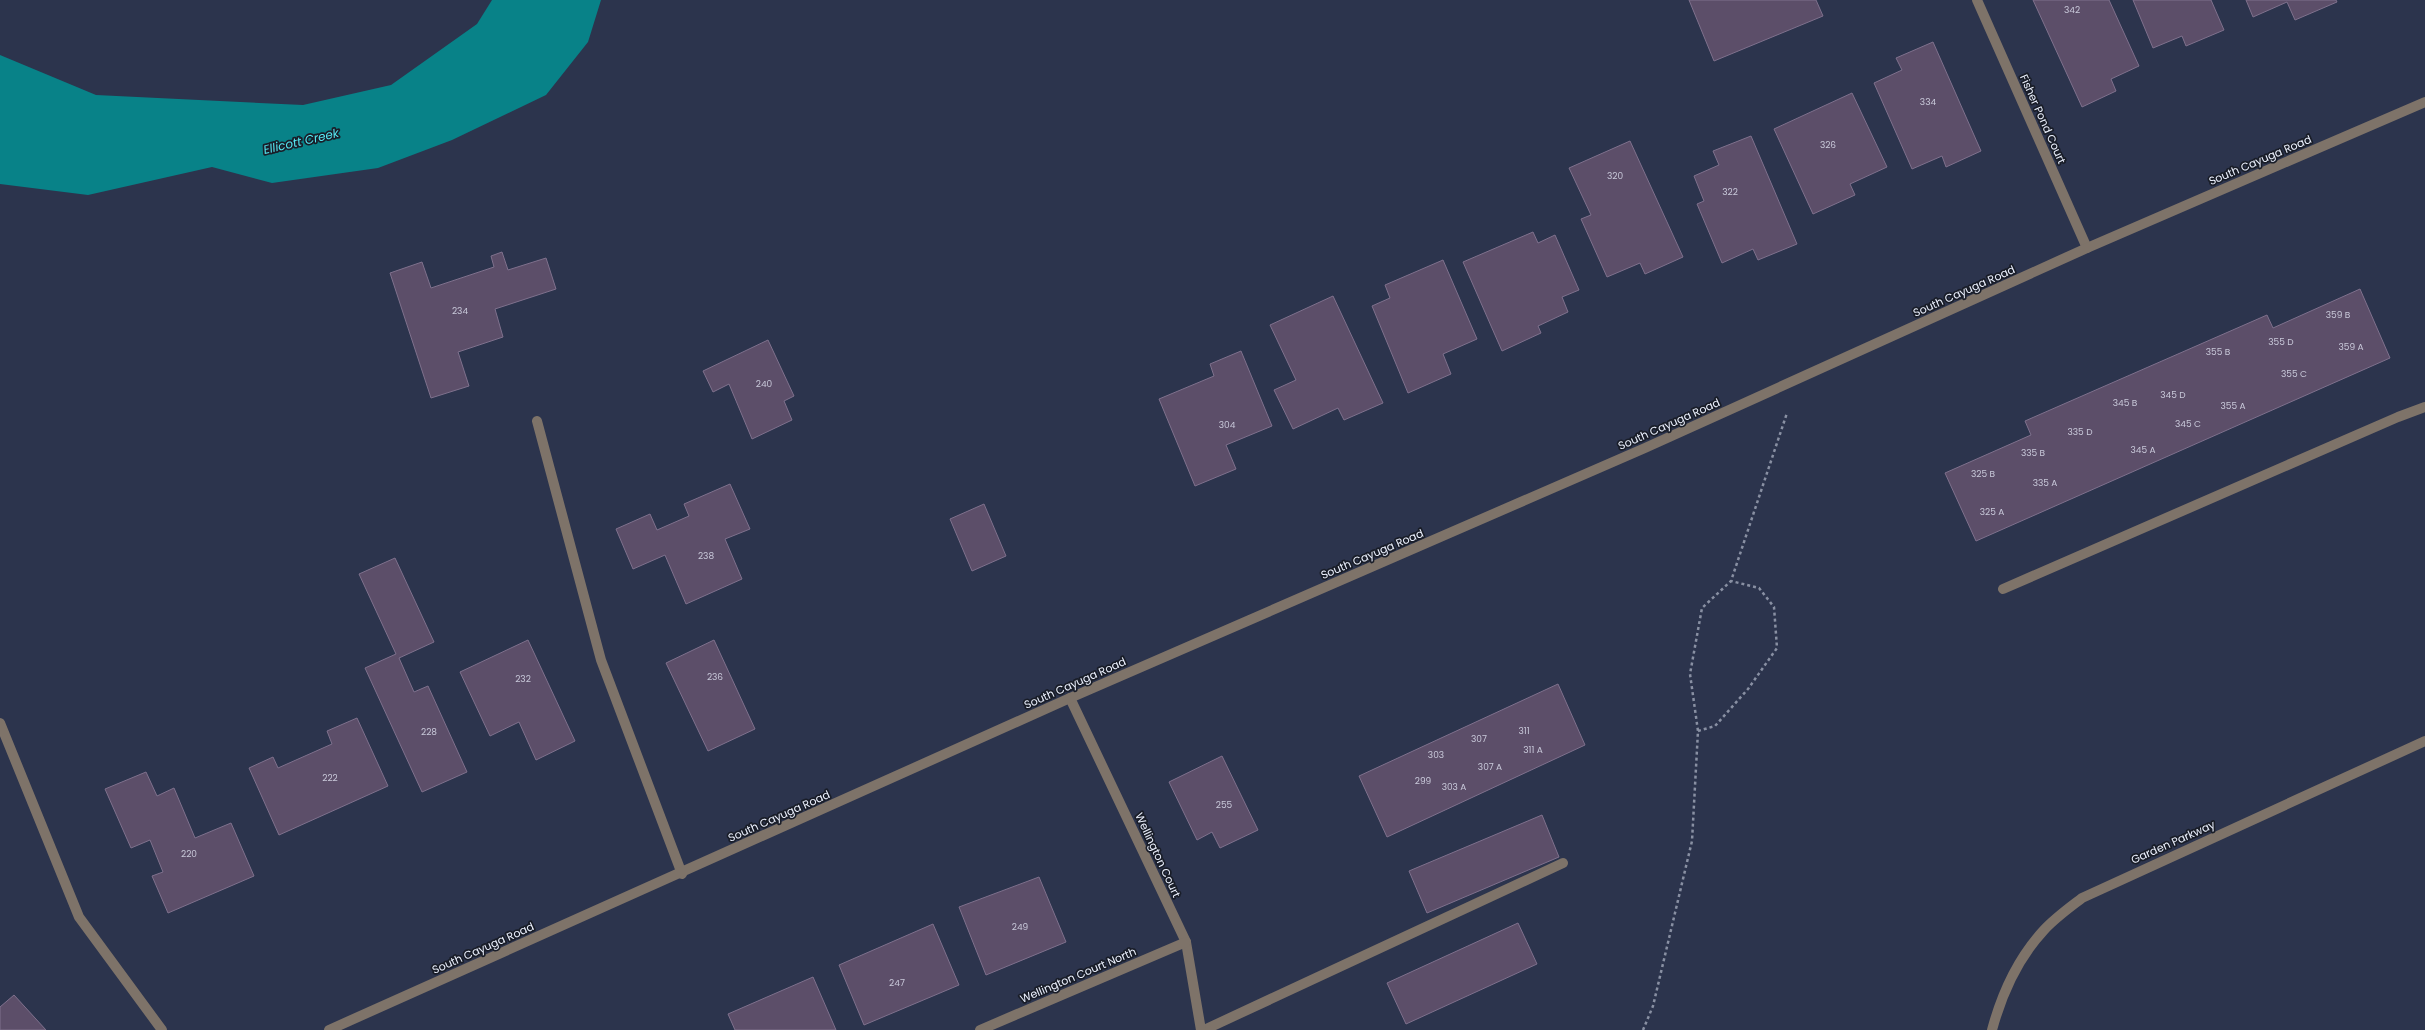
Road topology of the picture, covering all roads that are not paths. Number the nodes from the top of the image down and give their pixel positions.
1 (1977, 0) edge
2 (2425, 102) edge
3 (2087, 248) junction
4 (2425, 407) edge
5 (537, 421) dead end
6 (2003, 589) dead end
7 (1070, 698) junction
8 (0, 723) edge
9 (2425, 741) edge
10 (1563, 863) dead end
11 (682, 874) junction
12 (1186, 942) junction
13 (162, 1030) edge
14 (329, 1030) edge
15 (980, 1030) edge
16 (1200, 1030) edge
17 (1204, 1030) edge
18 (1992, 1030) edge

1 - 3 street, Fisher Pond Court
2 - 3 street, South Cayuga Road
3 - 7 street, South Cayuga Road
4 - 6 street
5 - 11 street
7 - 11 street, South Cayuga Road
7 - 12 street, Wellington Court
8 - 13 street
9 - 18 street, Garden Parkway
10 - 17 street
11 - 14 street, South Cayuga Road
12 - 15 street, Wellington Court North
12 - 16 street, Wellington Court

